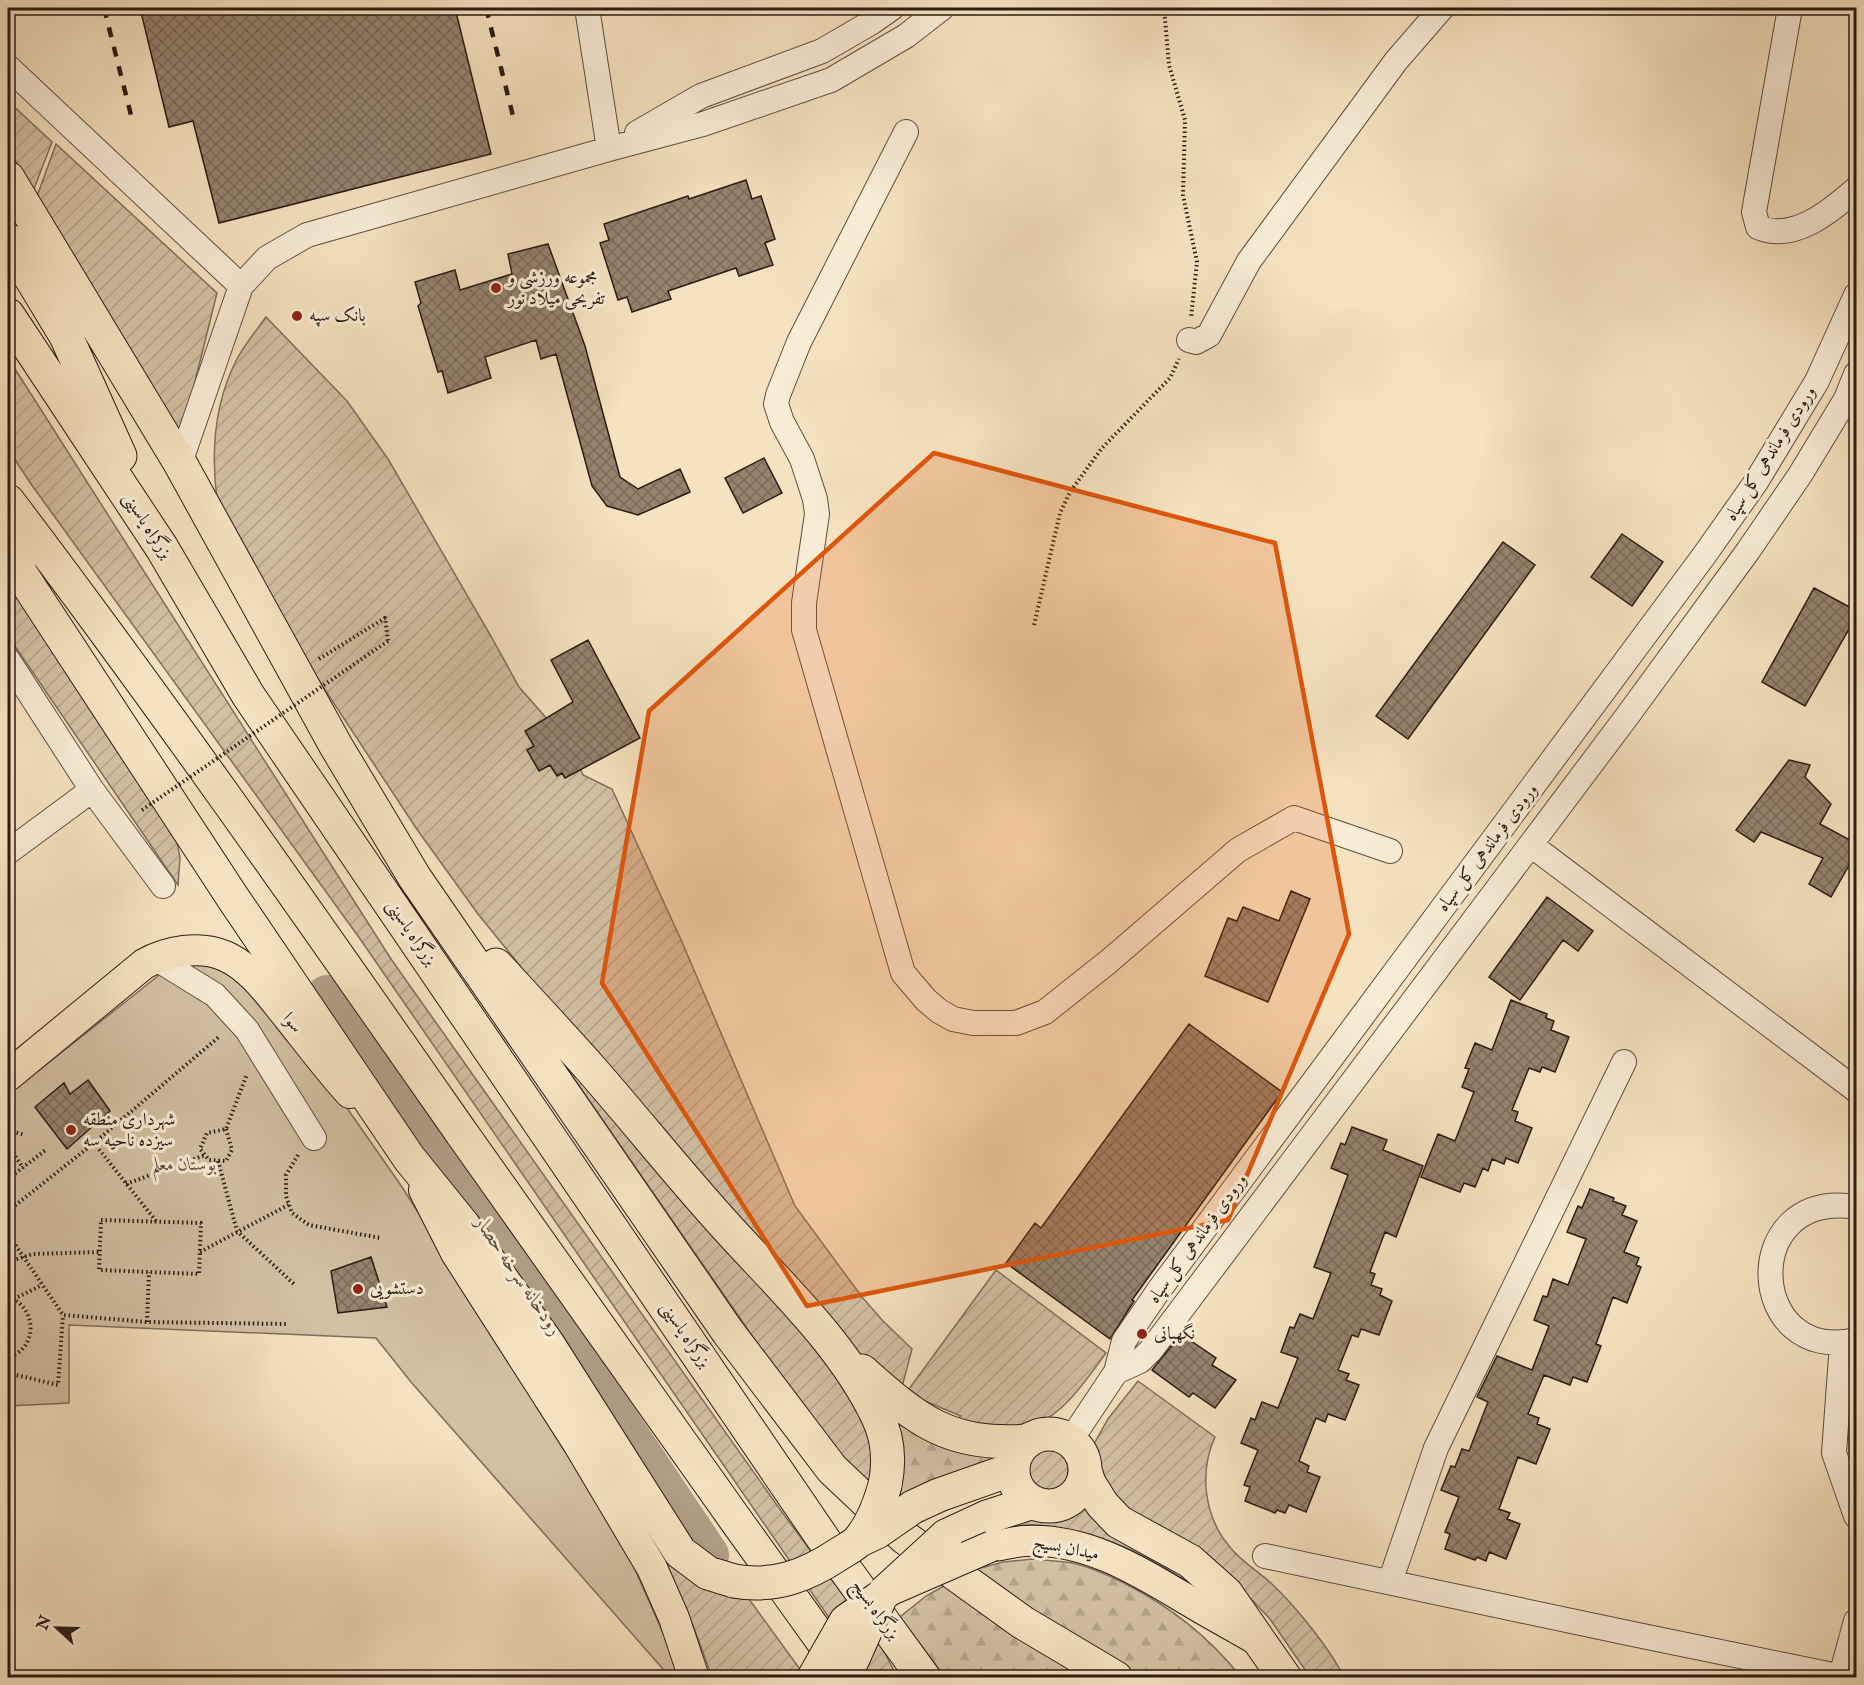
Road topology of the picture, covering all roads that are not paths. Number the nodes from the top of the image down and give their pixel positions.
1 (587, 8) edge
2 (892, 8) edge
3 (942, 8) edge
4 (1442, 8) edge
5 (1790, 8) edge
6 (8, 67) edge
7 (906, 132) dead end
8 (609, 149) junction
9 (8, 178) edge
10 (1857, 189) edge
11 (8, 240) edge
12 (241, 286) junction
13 (1857, 295) edge
14 (8, 315) edge
15 (1189, 340) road end
16 (1857, 374) edge
17 (180, 463) junction
18 (8, 501) edge
19 (8, 538) edge
20 (162, 548) junction
21 (10, 670) edge
22 (92, 790) junction
23 (1531, 845) junction
24 (1390, 851) dead end
25 (8, 852) edge
26 (415, 878) junction
27 (163, 886) dead end
28 (150, 961) junction
29 (8, 1049) edge
30 (1624, 1062) dead end
31 (8, 1076) edge
32 (1857, 1090) edge
33 (306, 1147) road end
34 (409, 1158) junction
35 (1857, 1207) edge
36 (1849, 1342) edge
37 (839, 1351) junction
38 (1116, 1372) junction
39 (1028, 1441) junction
40 (1070, 1441) junction
41 (1013, 1469) junction
42 (1085, 1470) junction
43 (1033, 1502) junction
44 (1857, 1516) edge
45 (842, 1542) junction
46 (1265, 1556) dead end
47 (1390, 1582) junction
48 (884, 1593) junction
49 (1857, 1621) edge
50 (1257, 1640) junction
51 (694, 1677) edge
52 (812, 1677) edge
53 (848, 1677) edge
54 (924, 1677) edge
55 (1116, 1677) edge
56 (1285, 1677) edge
57 (1844, 1677) edge

1 - 8 street
2 - 8 street
3 - 8 street
4 - 15 street
5 - 10 street
6 - 12 street
7 - 24 street
8 - 12 street
9 - 17 highway
11 - 20 highway
12 - 17 street
13 - 38 street, ورودی فرماندهی کل سپاه
14 - 20 highway, بزرگراه یاسینی
16 - 23 street, ورودی فرماندهی کل سپاه
17 - 26 highway
18 - 53 highway
19 - 34 highway
20 - 45 highway, بزرگراه یاسینی
21 - 22 street
22 - 25 street
22 - 27 street
23 - 32 street
23 - 38 street, ورودی فرماندهی کل سپاه
26 - 37 highway
26 - 55 highway
28 - 29 main road
28 - 31 main road, سوا
28 - 33 street
28 - 34 main road, سوا
30 - 47 street
34 - 45 highway, bridge
34 - 51 main road, سوا
35 - 36 street
36 - 44 street
37 - 39 highway
37 - 45 highway, bridge
38 - 40 street
39 - 40 highway
39 - 41 highway
40 - 42 highway
41 - 43 highway
41 - 45 highway, bridge
42 - 43 highway
42 - 50 highway
43 - 48 highway, bridge
45 - 54 highway, بزرگراه بسیج
46 - 47 street
47 - 57 street
48 - 50 main road, میدان بسیج, bridge
48 - 52 main road, میدان بسیج, bridge
48 - 53 main road, bridge
49 - 57 street
50 - 56 highway

